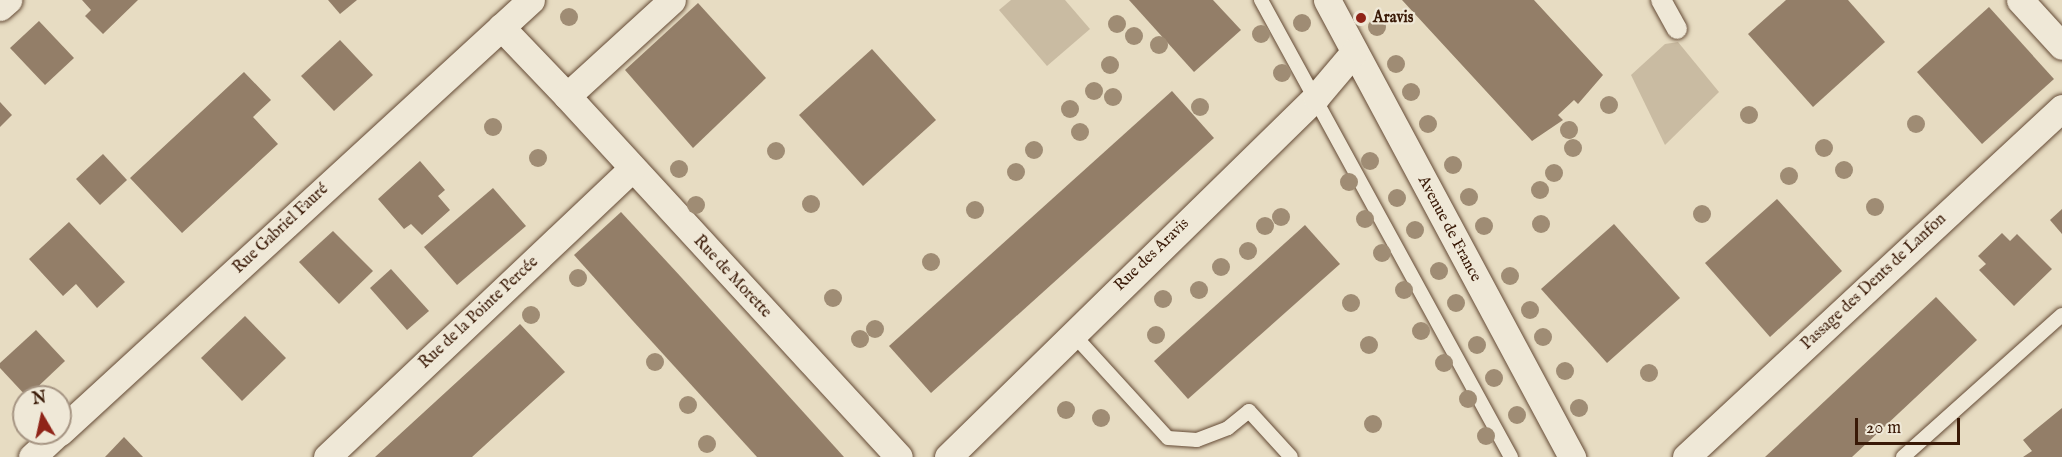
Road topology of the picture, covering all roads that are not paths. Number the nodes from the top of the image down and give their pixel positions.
1 (8, 0) edge
2 (531, 0) edge
3 (672, 0) edge
4 (1261, 0) edge
5 (1327, 0) edge
6 (1660, 0) edge
7 (2020, 0) edge
8 (0, 7) edge
9 (501, 27) junction
10 (1677, 29) dead end
11 (2062, 46) edge
12 (1354, 52) junction
13 (567, 96) junction
14 (1316, 97) junction
15 (2062, 108) edge
16 (631, 170) junction
17 (2062, 315) edge
18 (1072, 333) junction
19 (72, 420) edge
20 (45, 445) edge
21 (32, 457) edge
22 (327, 457) edge
23 (899, 457) edge
24 (948, 457) edge
25 (1291, 457) edge
26 (1511, 457) edge
27 (1572, 457) edge
28 (1686, 457) edge
29 (1903, 457) edge

1 - 8 street
2 - 9 street
3 - 13 street
4 - 14 lane
5 - 12 street, Avenue de France
6 - 10 street
7 - 11 street
9 - 13 street, Rue de Morette
9 - 19 street, Rue Gabriel Fauré
12 - 14 street, Rue des Aravis
12 - 27 street, Avenue de France
13 - 16 street, Rue de Morette
14 - 18 street, Rue des Aravis
14 - 26 lane
15 - 28 street, Passage des Dents de Lanfon
16 - 22 street, Rue de la Pointe Percée
16 - 23 street, Rue de Morette
17 - 29 lane
18 - 24 street, Rue des Aravis
18 - 25 lane
20 - 21 street, Rue Gabriel Fauré

